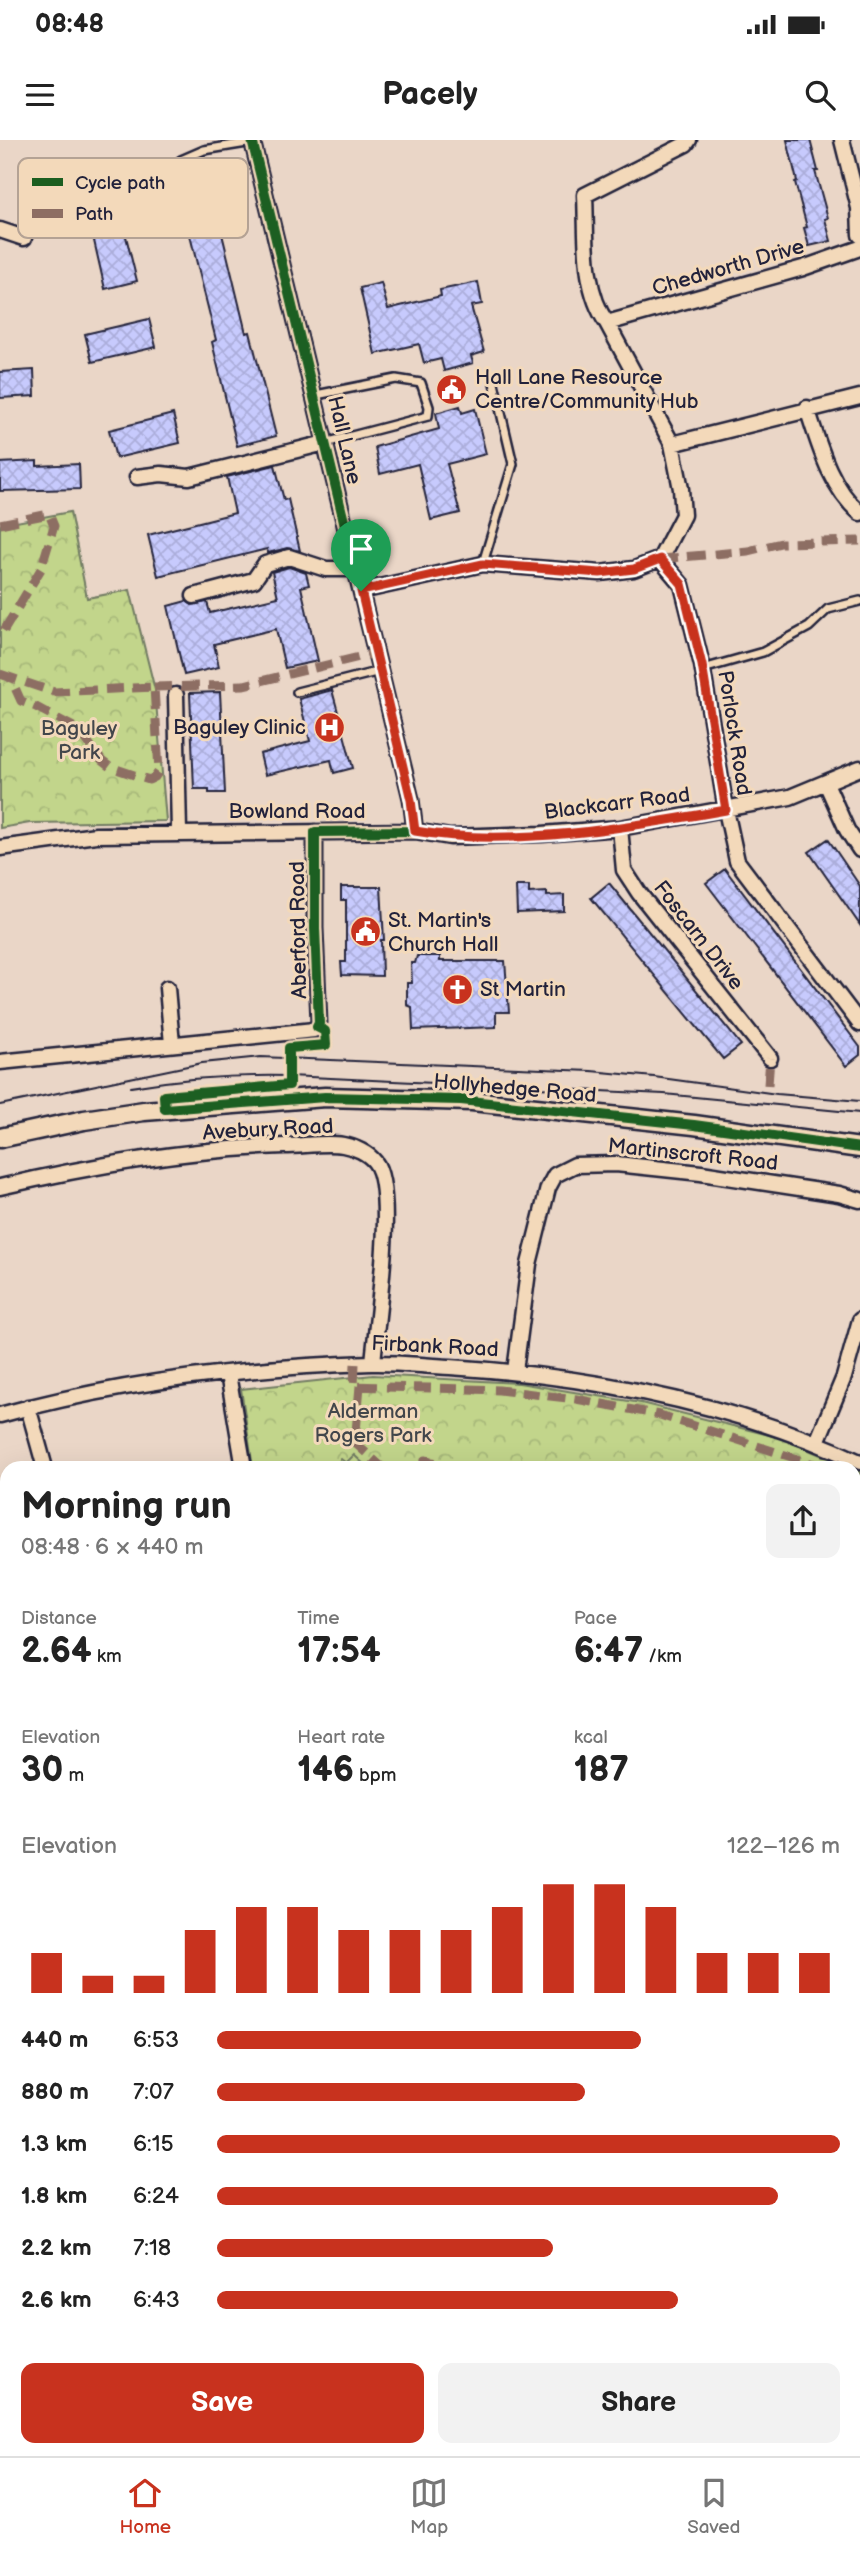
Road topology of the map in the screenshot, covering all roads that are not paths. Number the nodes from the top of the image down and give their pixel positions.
1 (689, 140) edge
2 (842, 140) edge
3 (253, 141) edge
4 (186, 158) edge
5 (0, 230) edge
6 (860, 234) edge
7 (18, 236) edge
8 (860, 248) edge
9 (607, 323) junction
10 (494, 383) dead end
11 (316, 395) junction
12 (860, 397) edge
13 (807, 408) junction
14 (325, 443) junction
15 (672, 444) junction
16 (137, 477) dead end
17 (860, 513) edge
18 (660, 559) junction
19 (483, 564) junction
20 (356, 569) junction
21 (361, 591) junction
22 (194, 596) dead end
23 (860, 601) edge
24 (703, 669) junction
25 (380, 671) junction
26 (297, 692) dead end
27 (176, 695) dead end
28 (860, 768) edge
29 (827, 783) junction
30 (726, 810) junction
31 (620, 828) junction
32 (415, 831) junction
33 (179, 832) junction
34 (315, 832) junction
35 (0, 848) edge
36 (860, 850) edge
37 (167, 988) dead end
38 (860, 1024) edge
39 (172, 1044) junction
40 (770, 1058) dead end
41 (0, 1062) edge
42 (0, 1138) edge
43 (860, 1149) edge
44 (0, 1187) edge
45 (860, 1200) edge
46 (860, 1320) edge
47 (373, 1363) junction
48 (515, 1371) junction
49 (228, 1374) junction
50 (28, 1407) junction
51 (0, 1415) edge
52 (817, 1442) junction
53 (43, 1461) edge
54 (243, 1461) edge
55 (858, 1461) edge

1 - 9 street
2 - 6 street
3 - 4 lane
3 - 11 street, Hall Lane
5 - 7 street
8 - 9 street, Chedworth Drive
9 - 15 street
10 - 19 lane
11 - 14 street, Hall Lane
11 - 14 lane
12 - 13 street
13 - 15 street
13 - 17 street
14 - 16 street
14 - 20 street, Hall Lane
15 - 18 street
18 - 19 street
18 - 24 street, Porlock Road
19 - 21 street
20 - 21 street, Hall Lane
20 - 22 street
21 - 25 street, Hall Lane
23 - 24 lane
24 - 30 street, Porlock Road
25 - 26 lane
25 - 32 street, Hall Lane
27 - 33 street
28 - 29 street, Blackcarr Road
29 - 30 street, Blackcarr Road
29 - 36 street
30 - 31 street, Blackcarr Road
30 - 38 street, Porlock Road
31 - 32 street, Blackcarr Road
31 - 40 street, Foscarn Drive
32 - 34 street, Bowland Road
33 - 34 street, Bowland Road
33 - 35 street, Bowland Road
34 - 39 street, Aberford Road
37 - 39 street
39 - 41 street, Aberford Road
42 - 43 street, Hollyhedge Road
44 - 47 street, Avebury Road
45 - 48 street, Martinscroft Road
46 - 52 street
47 - 48 street, Firbank Road
47 - 49 street, Firbank Road
48 - 52 street, Firbank Road
49 - 50 street, Firbank Road
49 - 54 street
50 - 51 street, Firbank Road
50 - 53 street
52 - 55 street, Firbank Road

